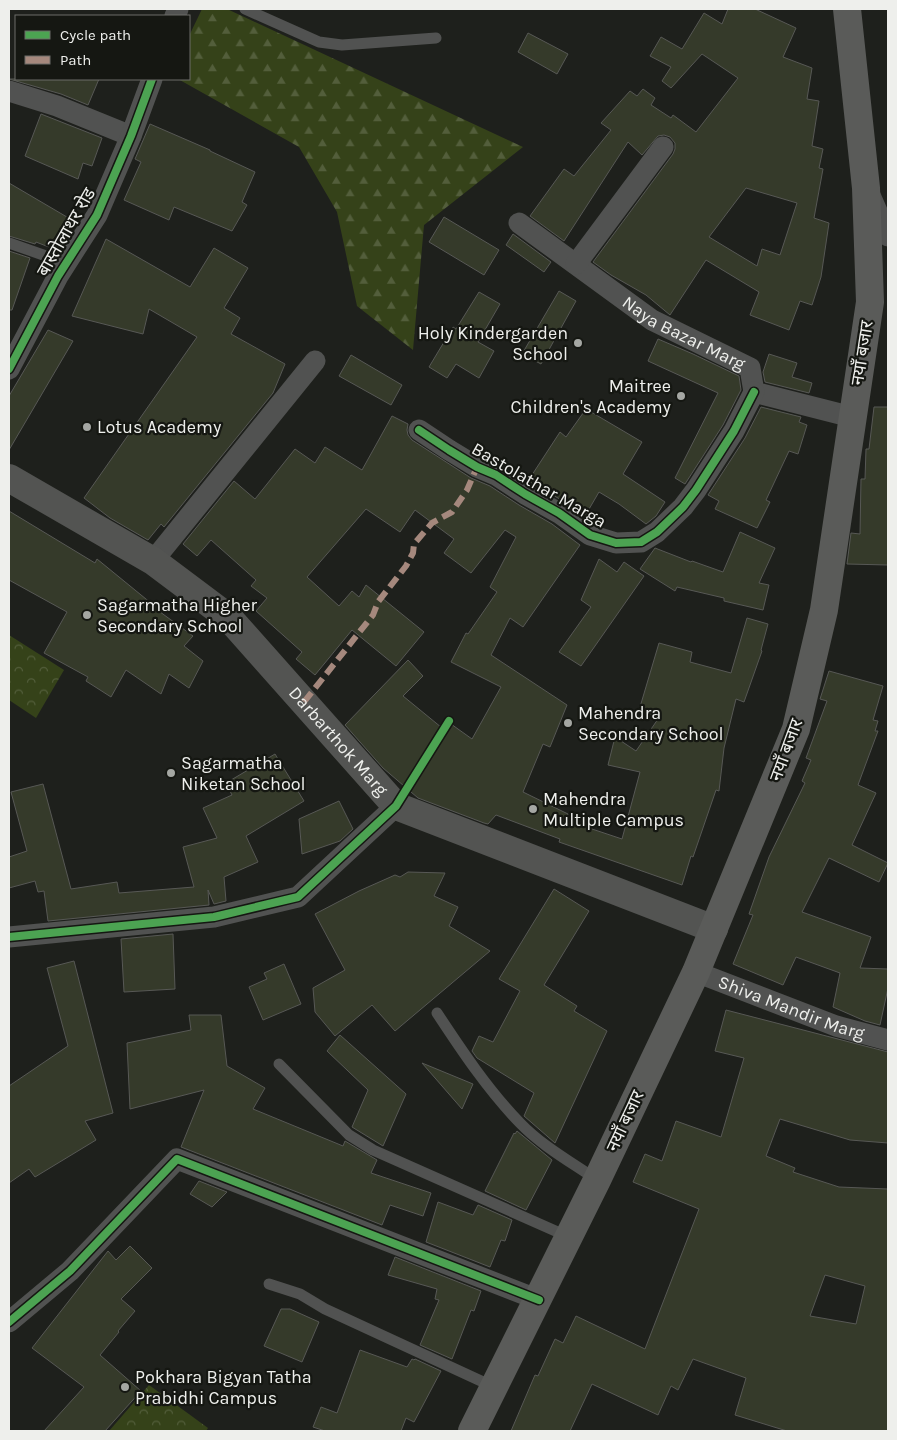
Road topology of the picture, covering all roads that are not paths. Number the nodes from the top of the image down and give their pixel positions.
1 (245, 9) edge
2 (847, 9) edge
3 (436, 38) dead end
4 (152, 80) edge
5 (9, 92) edge
6 (131, 136) junction
7 (663, 147) dead end
8 (866, 188) junction
9 (519, 223) dead end
10 (888, 236) edge
11 (9, 242) edge
12 (66, 263) junction
13 (576, 264) junction
14 (315, 361) dead end
15 (9, 369) edge
16 (754, 392) junction
17 (852, 416) junction
18 (419, 430) dead end
19 (9, 478) edge
20 (153, 560) junction
21 (396, 806) junction
22 (714, 929) junction
23 (9, 937) edge
24 (696, 972) junction
25 (436, 1013) dead end
26 (888, 1040) edge
27 (278, 1064) dead end
28 (597, 1180) junction
29 (569, 1237) junction
30 (269, 1284) dead end
31 (539, 1300) junction
32 (9, 1322) edge
33 (495, 1388) junction
34 (472, 1431) edge

1 - 3 lane
2 - 8 main road, नयाँ बजार
4 - 6 street, बास्तोलाथर रोड
5 - 6 street
6 - 12 street, बास्तोलाथर रोड
7 - 13 street
8 - 10 street
8 - 17 main road, नयाँ बजार
9 - 13 street, Naya Bazar Marg
11 - 12 lane
12 - 15 street, बास्तोलाथर रोड
13 - 16 street, Naya Bazar Marg
14 - 20 street
16 - 17 street, Naya Bazar Marg
16 - 18 street, Bastolathar Marga
17 - 22 main road, नयाँ बजार
19 - 20 main road, Darbarthok Marg
20 - 21 main road, Darbarthok Marg
21 - 22 main road, Darbarthok Marg
21 - 23 street
22 - 24 main road, नयाँ बजार
24 - 26 street, Shiva Mandir Marg
24 - 28 main road, नयाँ बजार
25 - 28 lane
27 - 29 lane
28 - 29 main road, नयाँ बजार
29 - 31 main road, नयाँ बजार
30 - 33 lane
31 - 32 street
31 - 33 main road, नयाँ बजार
33 - 34 main road, नयाँ बजार

